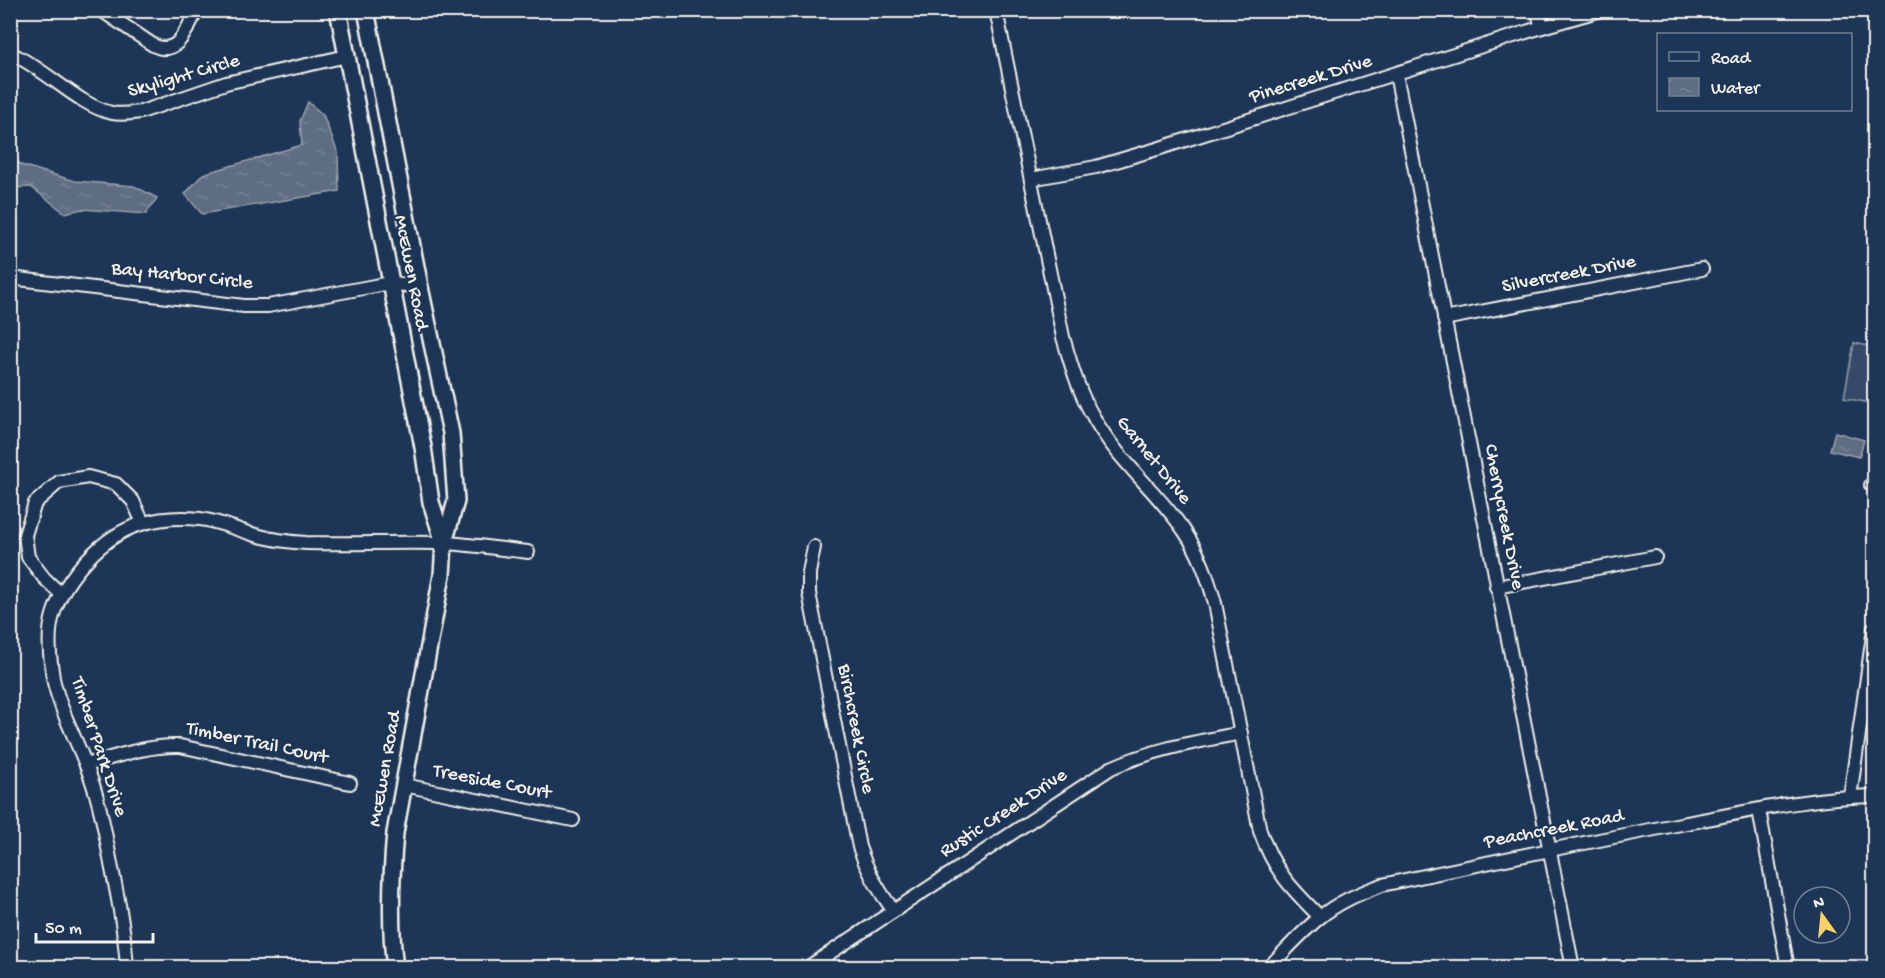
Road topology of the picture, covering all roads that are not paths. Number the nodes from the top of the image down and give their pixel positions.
1 (101, 10) edge
2 (197, 10) edge
3 (338, 10) edge
4 (366, 10) edge
5 (996, 10) edge
6 (1537, 10) edge
7 (1601, 10) edge
8 (1542, 27) junction
9 (10, 53) edge
10 (347, 56) junction
11 (1396, 74) junction
12 (1032, 179) junction
13 (1702, 269) dead end
14 (10, 278) edge
15 (390, 283) junction
16 (420, 287) junction
17 (1444, 319) junction
18 (143, 523) junction
19 (444, 543) junction
20 (813, 547) dead end
21 (528, 552) dead end
22 (1656, 557) dead end
23 (1496, 587) junction
24 (61, 594) junction
25 (1875, 628) edge
26 (1241, 733) junction
27 (86, 765) junction
28 (350, 783) dead end
29 (404, 785) junction
30 (1875, 796) edge
31 (1850, 797) junction
32 (1759, 810) junction
33 (573, 820) dead end
34 (1550, 849) junction
35 (893, 910) junction
36 (1320, 918) junction
37 (127, 968) edge
38 (394, 968) edge
39 (807, 968) edge
40 (1268, 968) edge
41 (1573, 968) edge
42 (1788, 968) edge

1 - 2 street
3 - 10 street, McEwen Road
4 - 16 street, McEwen Road
5 - 12 street, Garnet Drive
6 - 8 street
7 - 8 street, Pinecreek Drive
8 - 11 street, Pinecreek Drive
9 - 10 street, Skylight Circle
10 - 15 street, McEwen Road
11 - 12 street, Pinecreek Drive
11 - 17 street, Cherrycreek Drive
12 - 26 street, Garnet Drive
13 - 17 street, Silvercreek Drive
14 - 15 street, Bay Harbor Circle
15 - 16 street, Bay Harbor Circle
15 - 19 street, McEwen Road
16 - 19 street, McEwen Road
17 - 23 street, Cherrycreek Drive
18 - 19 street, Timber Park Drive
18 - 24 street, Timber Park Drive
18 - 24 street
19 - 21 street, Timber Park Drive
19 - 29 street, McEwen Road
20 - 35 street, Birchcreek Circle
22 - 23 street
23 - 34 street, Cherrycreek Drive
24 - 27 street, Timber Park Drive
25 - 31 street
26 - 35 street, Rustic Creek Drive
26 - 36 street, Garnet Drive
27 - 28 street, Timber Trail Court
27 - 37 street, Timber Park Drive
29 - 33 street, Treeside Court
29 - 38 street, McEwen Road
30 - 31 street, Peachcreek Road
31 - 32 street, Peachcreek Road
32 - 34 street, Peachcreek Road
32 - 42 street
34 - 36 street, Peachcreek Road
34 - 41 street, Cherrycreek Drive
35 - 39 street, Rustic Creek Drive
36 - 40 street, Peachcreek Road

